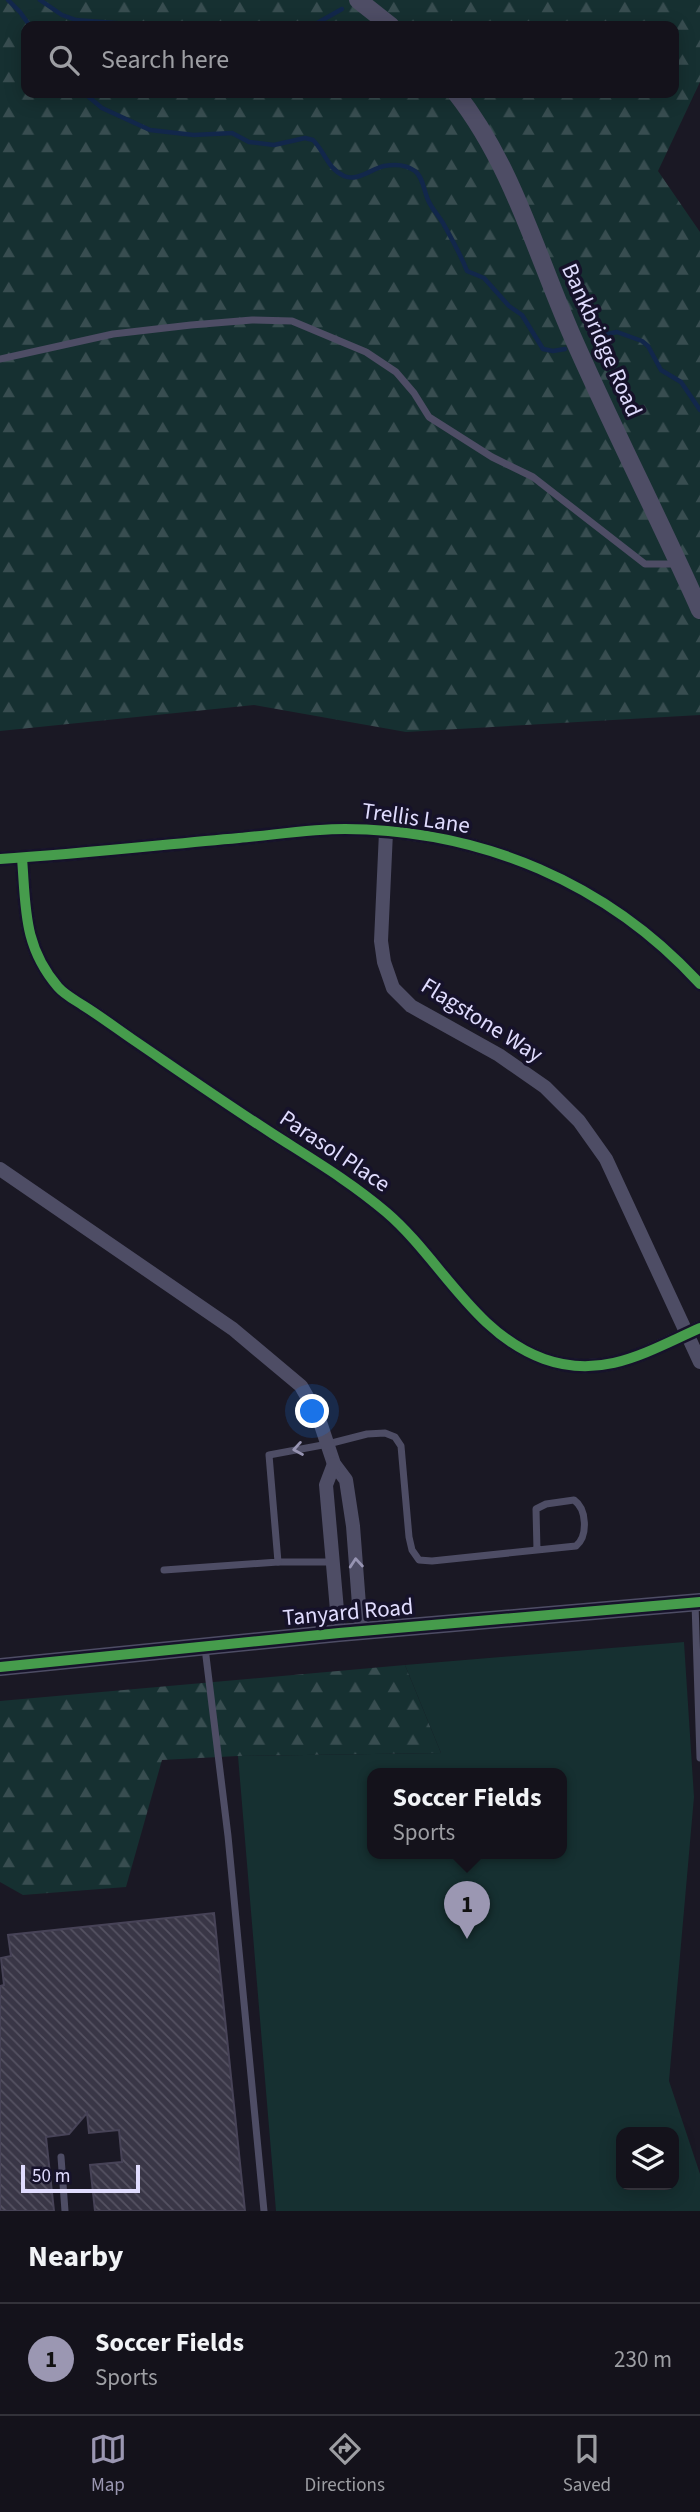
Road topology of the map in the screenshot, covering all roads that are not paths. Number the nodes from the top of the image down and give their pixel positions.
1 (358, 0) edge
2 (385, 21) edge
3 (460, 98) edge
4 (0, 359) edge
5 (679, 564) junction
6 (700, 610) edge
7 (386, 832) junction
8 (22, 858) junction
9 (0, 859) edge
10 (700, 984) edge
11 (0, 1169) edge
12 (694, 1330) edge
13 (700, 1362) edge
14 (328, 1444) junction
15 (334, 1464) junction
16 (537, 1550) junction
17 (278, 1562) junction
18 (333, 1562) junction
19 (164, 1570) dead end
20 (698, 1602) edge
21 (362, 1631) junction
22 (339, 1633) junction
23 (205, 1647) junction
24 (0, 1667) edge
25 (699, 1691) edge
26 (700, 1758) edge
27 (61, 2157) dead end
28 (65, 2211) edge
29 (264, 2211) edge

1 - 2 street
3 - 5 street, Bankbridge Road
4 - 5 lane
5 - 6 street, Bankbridge Road
7 - 8 street, Trellis Lane
7 - 10 street, Trellis Lane
7 - 12 street, Flagstone Way
8 - 9 street, Trellis Lane
8 - 12 street, Parasol Place
11 - 14 street
12 - 13 street, Flagstone Way
14 - 15 street
14 - 16 lane
14 -> 17 lane
15 - 18 street
21 -> 15 street
16 - 16 lane
17 - 18 lane
17 - 19 lane
18 - 22 street
20 - 21 street, Tanyard Road
20 - 25 lane
21 - 22 street, Tanyard Road
22 - 23 street, Tanyard Road
23 - 24 street, Tanyard Road
23 - 29 lane
25 - 26 lane
27 - 28 lane

